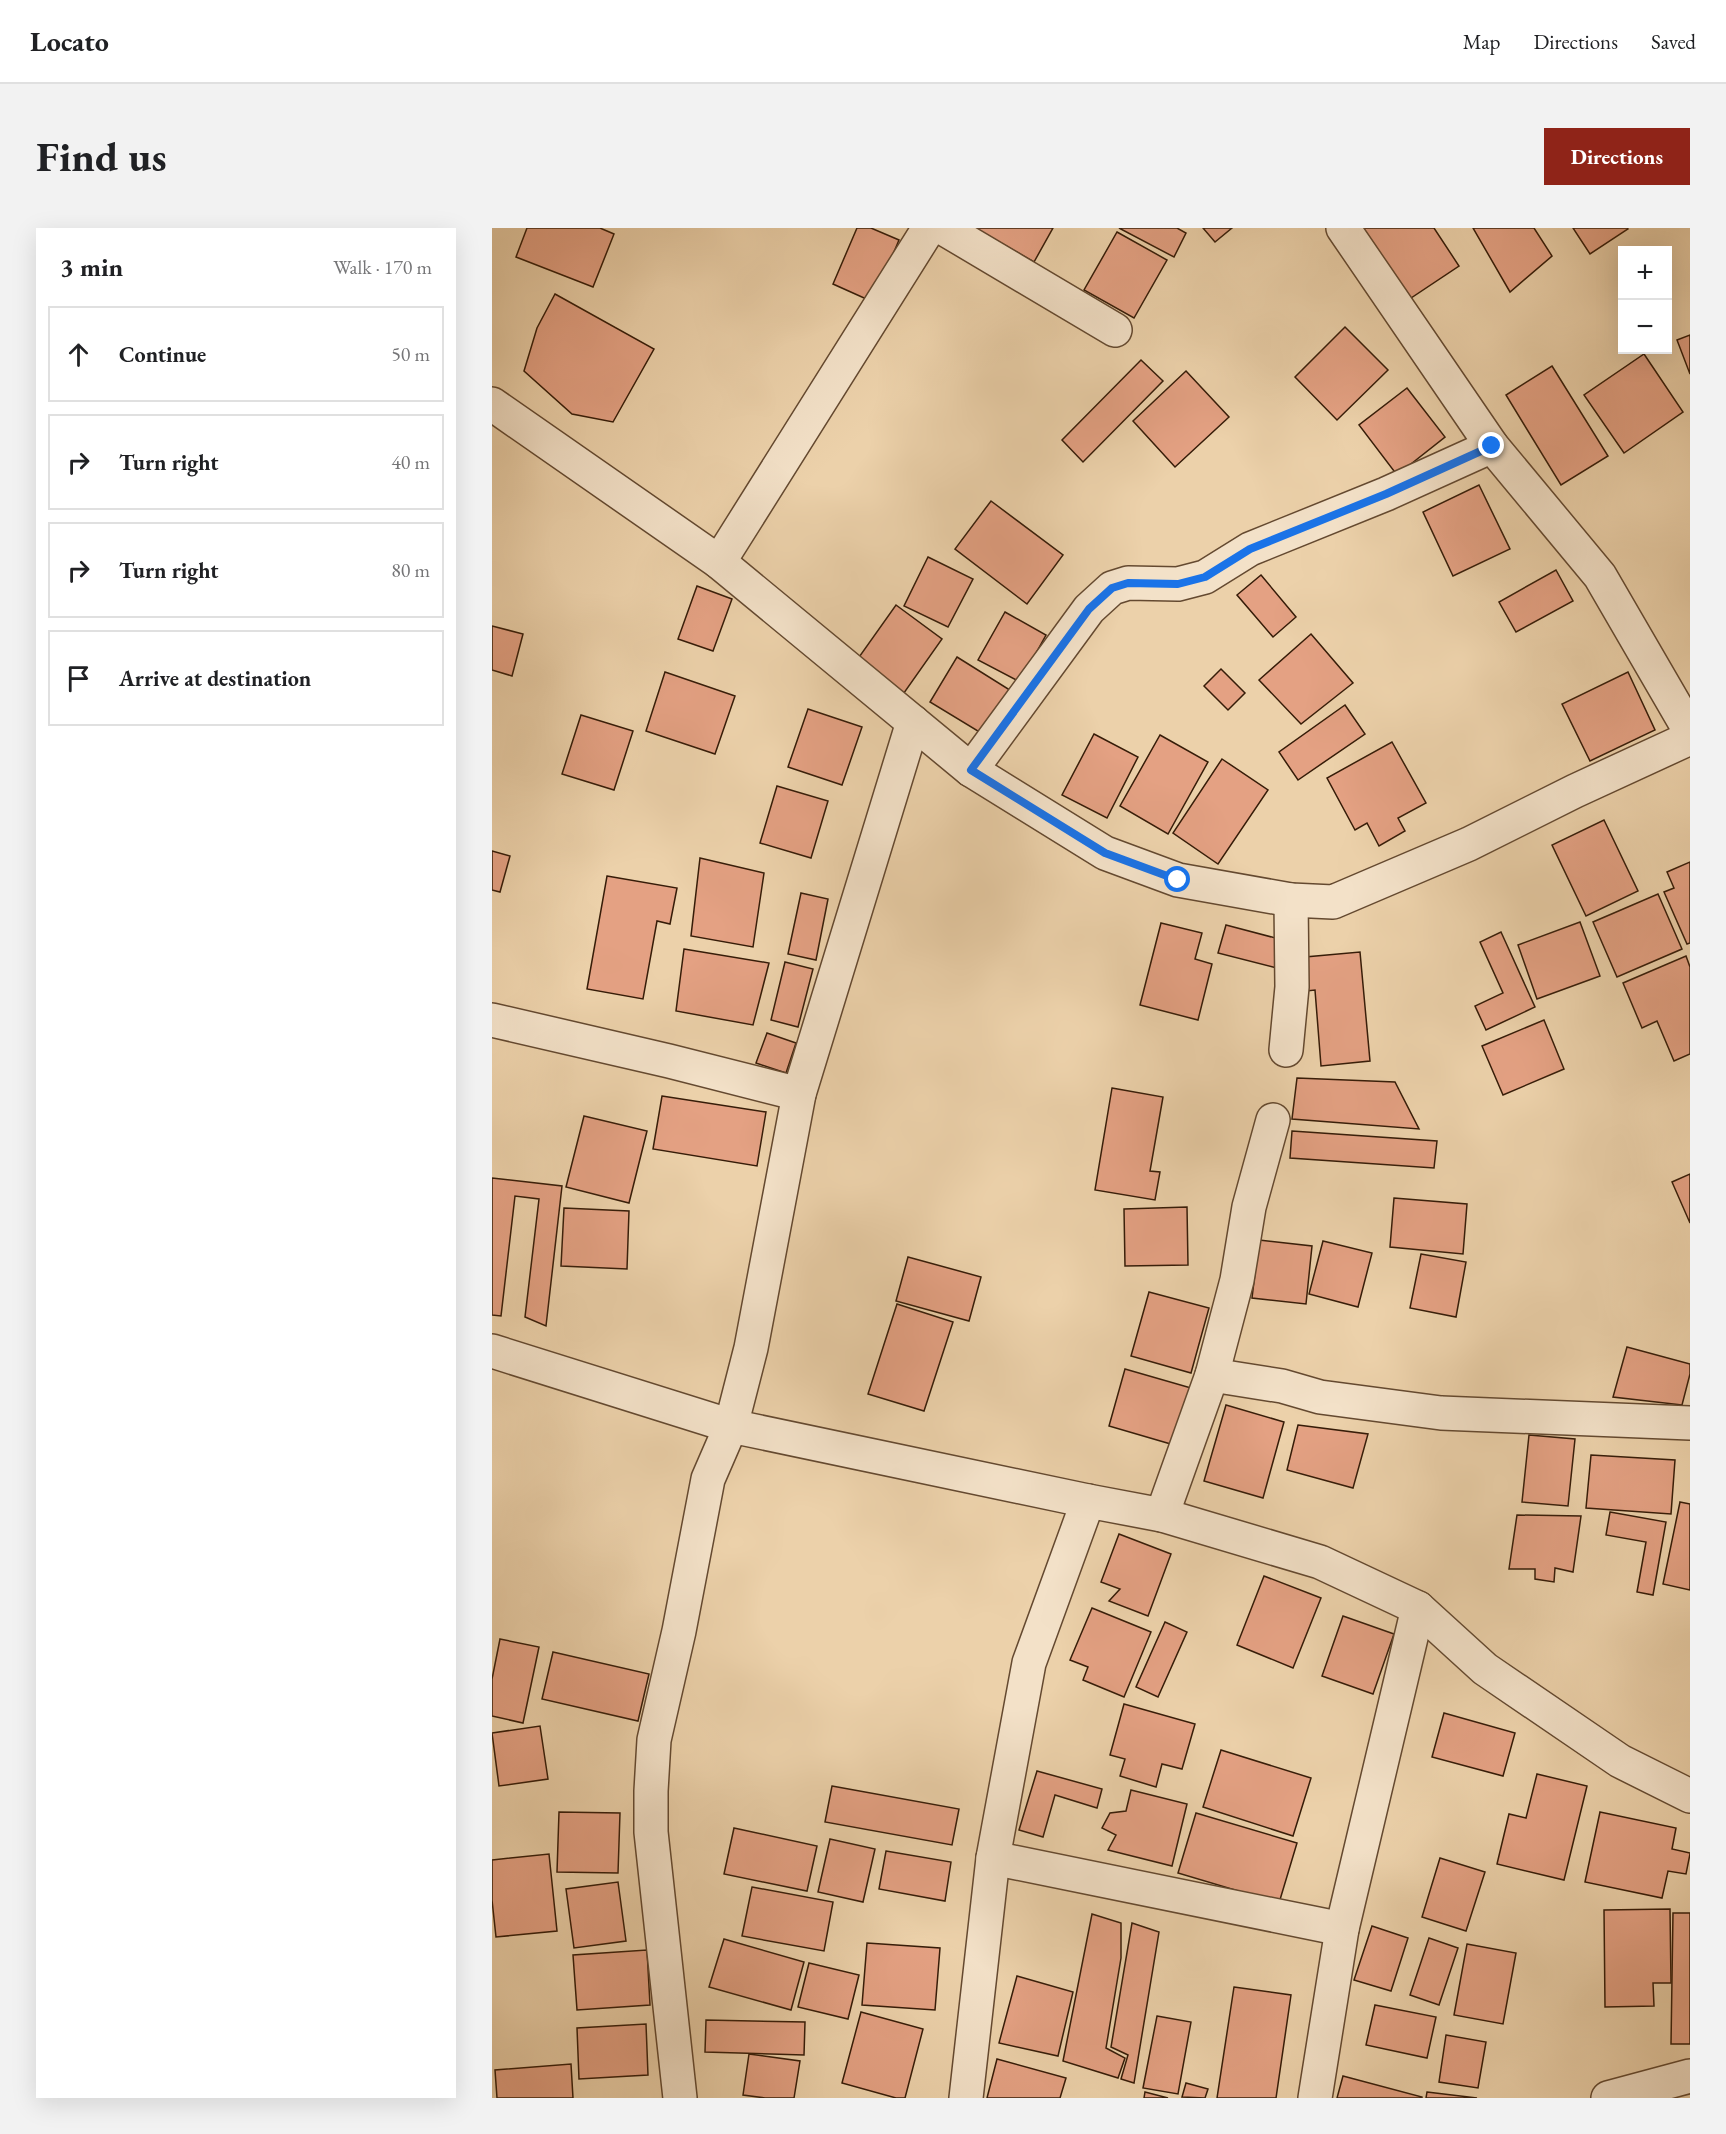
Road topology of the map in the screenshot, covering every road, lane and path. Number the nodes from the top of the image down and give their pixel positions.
1 (929, 228) edge
2 (943, 228) edge
3 (1343, 228) edge
4 (1115, 330) dead end
5 (492, 404) edge
6 (1492, 446) junction
7 (719, 562) junction
8 (913, 722) junction
9 (1690, 731) edge
10 (1690, 738) edge
11 (971, 770) junction
12 (1291, 900) junction
13 (492, 1020) edge
14 (1286, 1050) dead end
15 (799, 1094) junction
16 (1273, 1120) dead end
17 (492, 1351) edge
18 (1212, 1375) junction
19 (1690, 1423) edge
20 (730, 1426) junction
21 (1088, 1501) junction
22 (1162, 1515) junction
23 (1418, 1608) junction
24 (1690, 1796) edge
25 (993, 1858) junction
26 (1342, 1929) junction
27 (1690, 2076) edge
28 (680, 2098) edge
29 (966, 2098) edge
30 (1315, 2098) edge
31 (1608, 2098) edge

1 - 7 street
2 - 4 street
3 - 6 street
5 - 7 street
6 - 9 street
6 - 11 street
7 - 8 street
8 - 11 street
8 - 15 street
10 - 12 street
11 - 12 street
12 - 14 street
13 - 15 street
15 - 20 street
16 - 18 street
17 - 20 street
18 - 19 street
18 - 22 street
20 - 21 street
20 - 28 street
21 - 22 street
21 - 25 street
22 - 23 street
23 - 24 street
23 - 26 street
25 - 26 street
25 - 29 street
26 - 30 street
27 - 31 street

